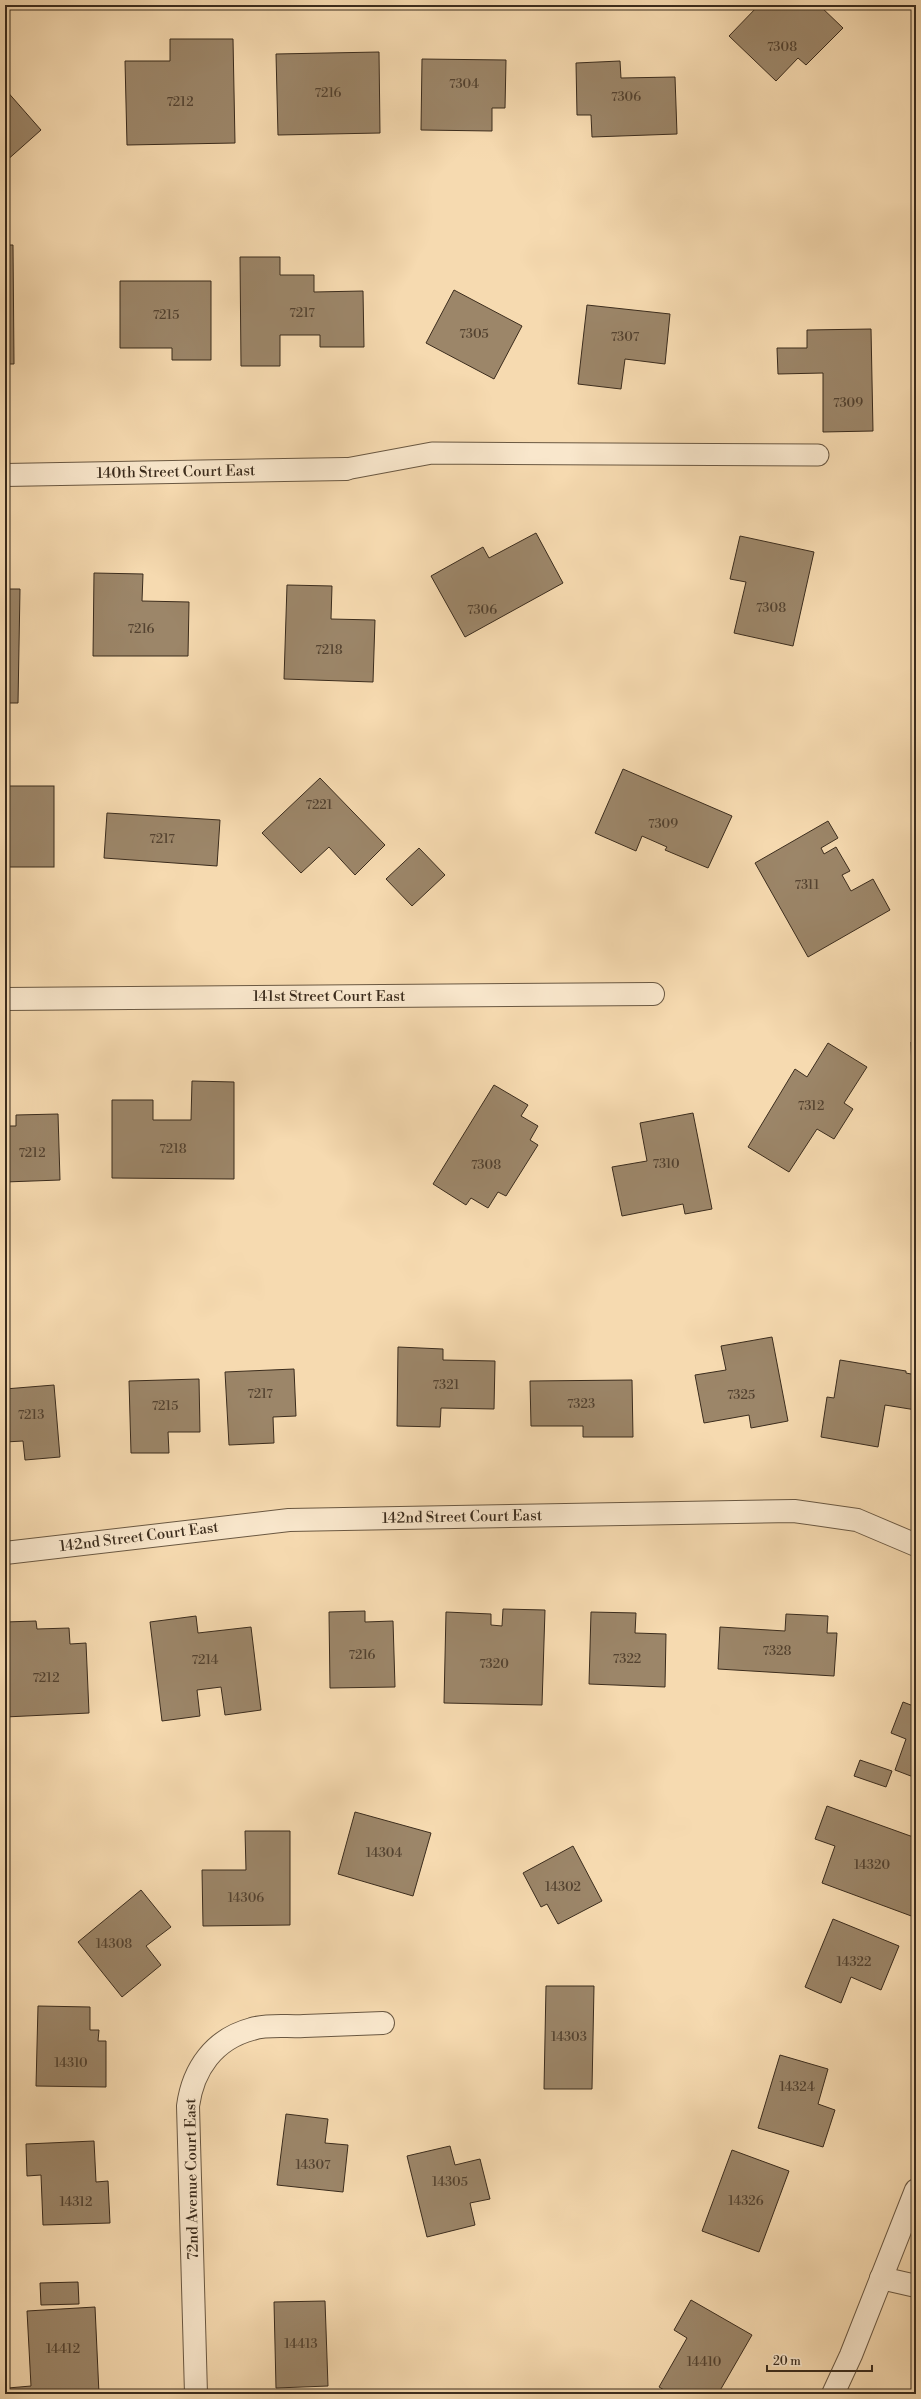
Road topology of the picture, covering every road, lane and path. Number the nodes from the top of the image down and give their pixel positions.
1 (818, 455) dead end
2 (346, 469) joint
3 (5, 475) edge
4 (652, 994) dead end
5 (5, 999) edge
6 (916, 1545) edge
7 (5, 1553) edge
8 (383, 2023) dead end
9 (916, 2190) edge
10 (881, 2278) junction
11 (916, 2286) edge
12 (196, 2394) edge
13 (833, 2394) edge

1 - 2 lane
2 - 3 street, 140th Street Court East
4 - 5 street, 141st Street Court East
6 - 7 street, 142nd Street Court East
8 - 12 street, 72nd Avenue Court East
9 - 10 street
10 - 11 street
10 - 13 street

